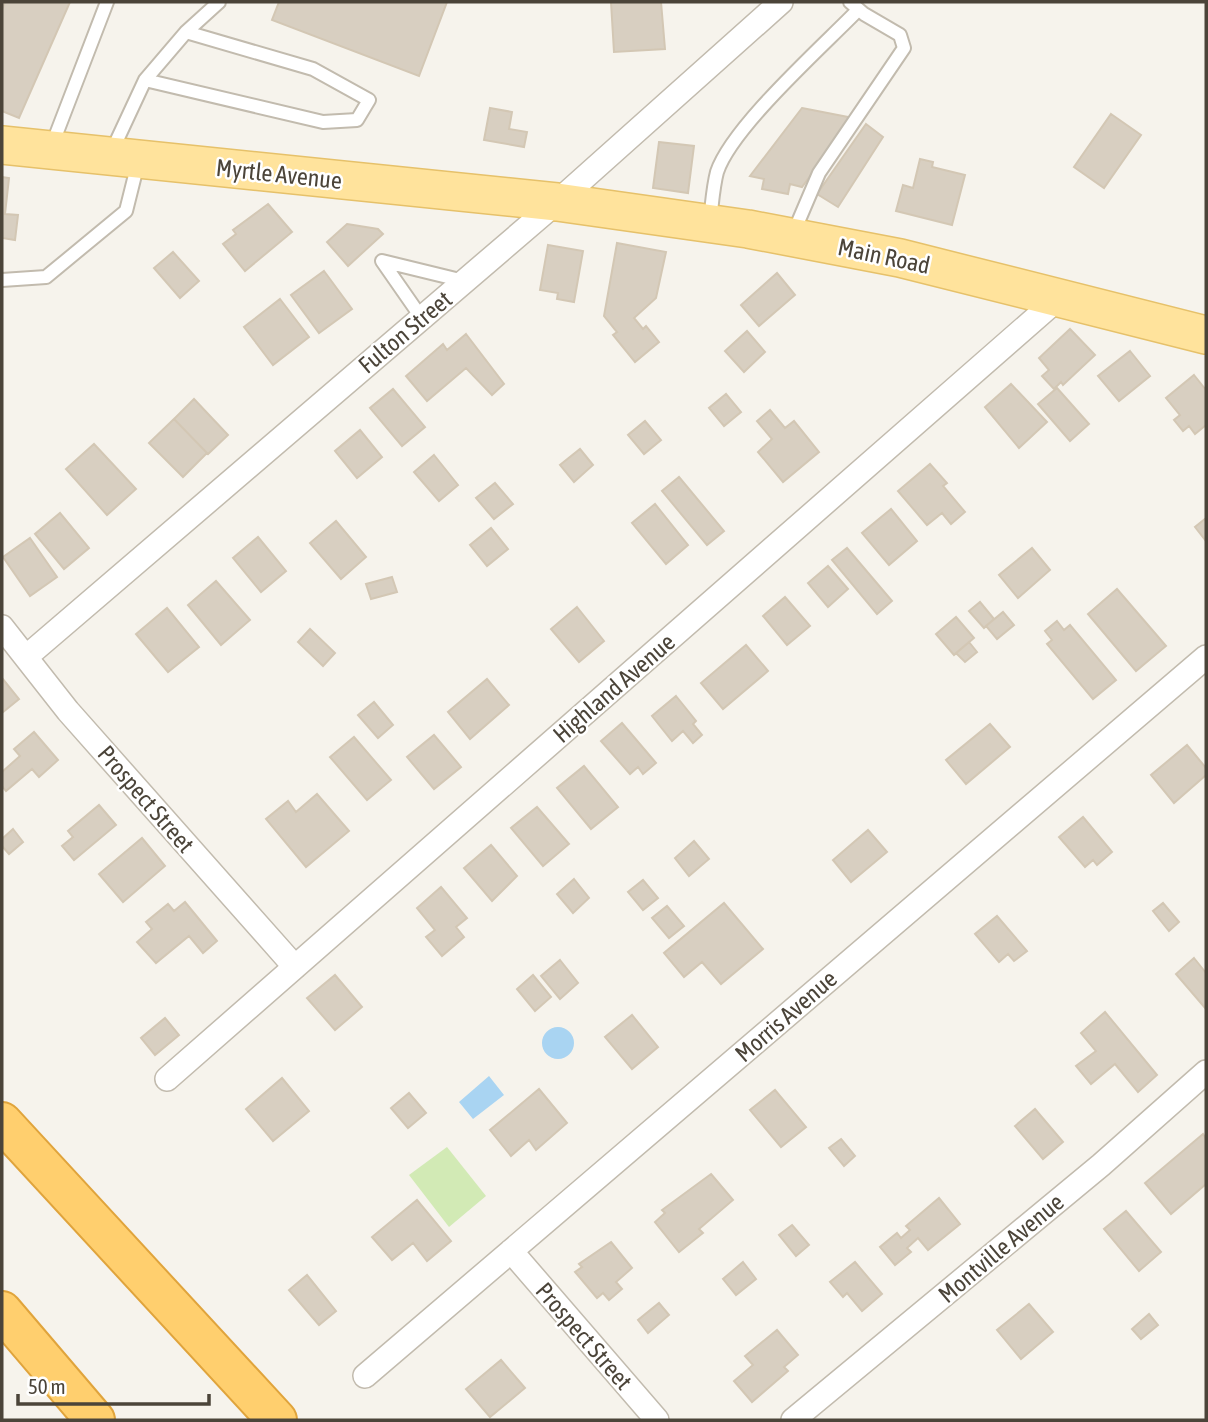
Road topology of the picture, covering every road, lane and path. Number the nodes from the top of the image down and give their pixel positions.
1 (107, 2) edge
2 (219, 2) edge
3 (781, 2) edge
4 (854, 6) edge
5 (186, 32) junction
6 (145, 80) junction
7 (2, 145) edge
8 (51, 150) junction
9 (124, 158) junction
10 (557, 202) junction
11 (709, 224) junction
12 (792, 238) junction
13 (2, 280) edge
14 (465, 281) junction
15 (1061, 296) junction
16 (421, 317) junction
17 (1206, 335) edge
18 (2, 627) edge
19 (26, 657) junction
20 (1206, 657) edge
21 (295, 967) junction
22 (1206, 1072) edge
23 (167, 1079) dead end
24 (2, 1122) edge
25 (511, 1251) junction
26 (2, 1311) edge
27 (365, 1376) dead end
28 (95, 1420) edge
29 (276, 1420) edge
30 (657, 1420) edge
31 (793, 1420) edge

1 - 8 lane
2 - 5 lane
3 - 10 street, Fulton Street
4 - 11 lane
4 - 12 lane
5 - 6 lane
5 - 6 lane
6 - 9 lane
7 - 8 main road, Myrtle Avenue
8 - 9 main road, Myrtle Avenue
9 - 10 main road, Myrtle Avenue
9 - 13 lane
10 - 11 main road, Main Road
10 - 14 street, Fulton Street
11 - 12 main road, Main Road
12 - 15 main road, Main Road
14 - 16 street, Fulton Street
14 - 16 lane
15 - 17 main road, Main Road
15 - 21 street, Highland Avenue
16 - 19 street, Fulton Street
18 - 19 street, Prospect Street
19 - 21 street, Prospect Street
20 - 25 street, Morris Avenue
21 - 23 street, Highland Avenue
22 - 31 street, Montville Avenue
24 - 29 highway
25 - 27 street, Morris Avenue
25 - 30 street, Prospect Street
26 - 28 highway

